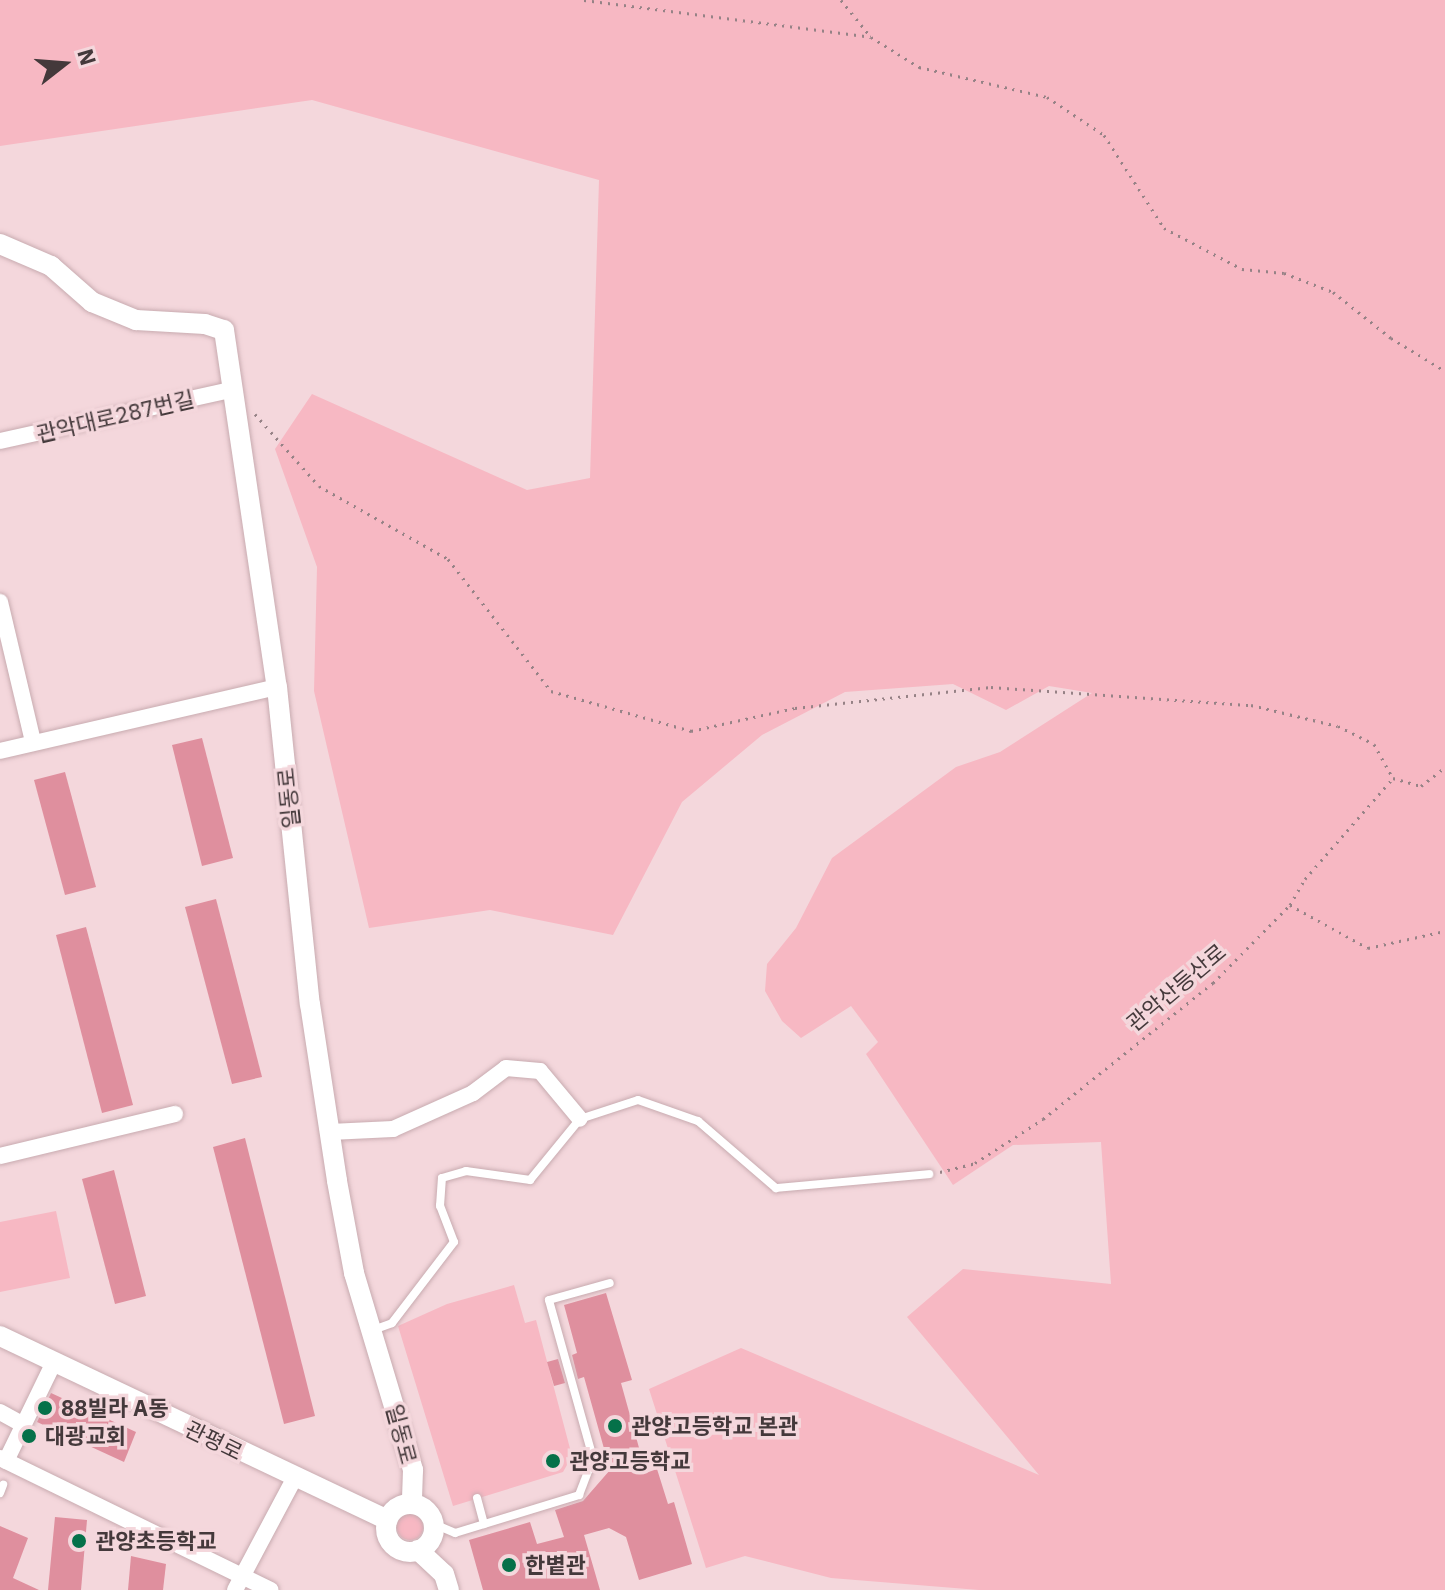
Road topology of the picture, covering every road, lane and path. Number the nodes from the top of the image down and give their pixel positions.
1 (584, 0) edge
2 (841, 0) edge
3 (871, 37) junction
4 (0, 244) edge
5 (1445, 371) edge
6 (230, 390) junction
7 (253, 412) dead end
8 (0, 441) edge
9 (0, 602) edge
10 (277, 687) junction
11 (33, 742) junction
12 (0, 751) edge
13 (1445, 767) edge
14 (1393, 778) junction
15 (1290, 905) junction
16 (1445, 931) edge
17 (175, 1114) dead end
18 (580, 1119) junction
19 (330, 1132) junction
20 (0, 1156) edge
21 (929, 1174) joint
22 (610, 1283) dead end
23 (372, 1330) junction
24 (0, 1336) edge
25 (54, 1362) junction
26 (0, 1412) edge
27 (23, 1425) junction
28 (3, 1460) edge
29 (294, 1479) junction
30 (477, 1498) dead end
31 (412, 1503) junction
32 (387, 1520) junction
33 (489, 1522) junction
34 (434, 1524) junction
35 (498, 1532) dead end
36 (418, 1550) junction
37 (238, 1583) edge
38 (271, 1590) edge
39 (449, 1590) edge

1 - 3 path
2 - 3 path
3 - 5 path
4 - 6 street, 일동로
6 - 8 street, 관악대로287번길
6 - 10 street, 일동로
7 - 14 path
9 - 11 street
10 - 11 street
10 - 19 street, 일동로
11 - 12 street
13 - 14 path
14 - 15 path, 관악산등산로
15 - 16 path
15 - 21 path, 관악산등산로
17 - 20 street
18 - 19 street
18 - 21 lane
18 - 23 lane
19 - 23 street, 일동로
22 - 33 lane
23 - 31 street, 일동로
24 - 25 street, 관평로
25 - 27 street
25 - 29 street, 관평로
26 - 27 street
27 - 28 street
28 - 37 street
29 - 32 street, 관평로
29 - 37 street
30 - 33 lane
31 - 32 street
31 - 34 street
32 - 36 street
33 - 34 lane
33 - 35 lane
34 - 36 street
36 - 39 street
37 - 38 street

